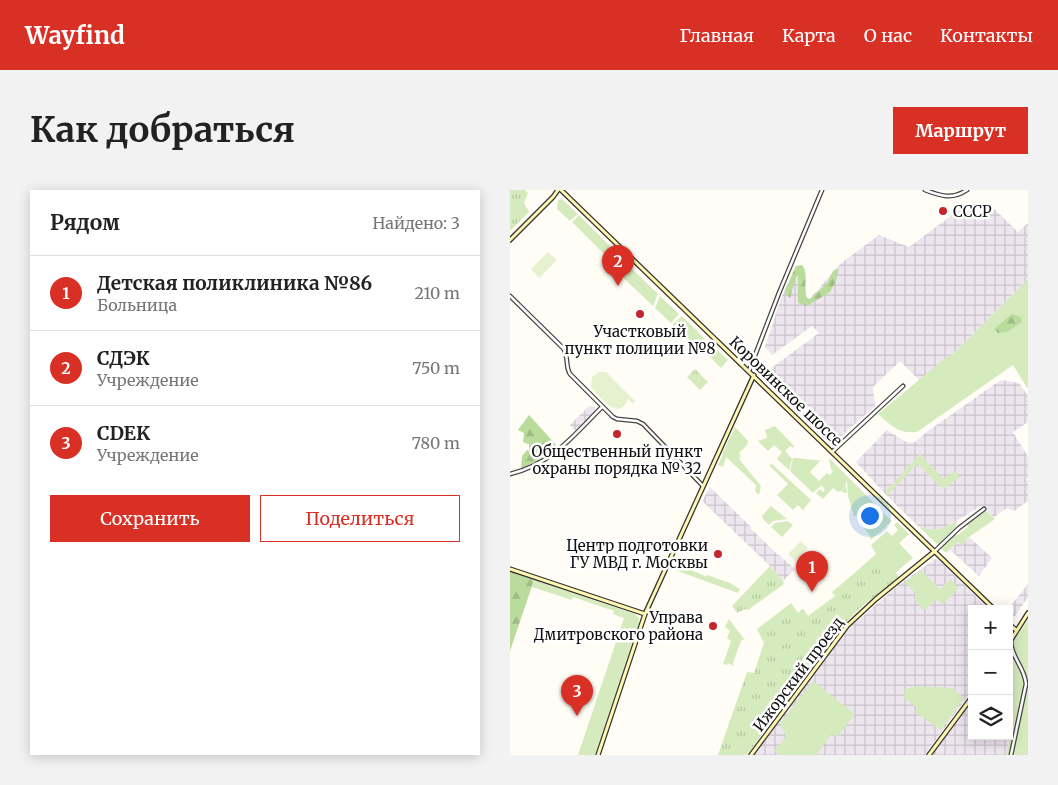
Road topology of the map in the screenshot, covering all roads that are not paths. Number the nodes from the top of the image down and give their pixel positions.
1 (559, 190) edge
2 (822, 190) edge
3 (925, 190) edge
4 (968, 190) edge
5 (510, 240) edge
6 (510, 296) edge
7 (749, 371) junction
8 (754, 375) junction
9 (903, 386) dead end
10 (602, 407) junction
11 (832, 452) junction
12 (510, 474) edge
13 (704, 487) junction
14 (984, 509) dead end
15 (935, 551) junction
16 (510, 569) edge
17 (990, 605) edge
18 (1028, 613) edge
19 (645, 614) junction
20 (1013, 627) edge
21 (1016, 630) junction
22 (1013, 636) edge
23 (1012, 650) edge
24 (968, 702) edge
25 (598, 755) edge
26 (751, 755) edge
27 (929, 755) edge
28 (1011, 755) edge

1 - 5 street
1 - 7 street, Коровинское шоссе
2 - 7 street
3 - 4 street
6 - 10 street
7 - 8 street, Коровинское шоссе
8 - 11 street, Коровинское шоссе
8 - 13 street
9 - 11 street
10 - 12 street
10 - 13 street
11 - 15 street, Коровинское шоссе
13 - 19 street
14 - 15 street
15 - 17 street, Коровинское шоссе
15 - 26 street, Ижорский проезд
16 - 19 street
18 - 21 street
19 - 25 street
20 - 21 street
21 - 22 street
23 - 28 street
24 - 27 street

